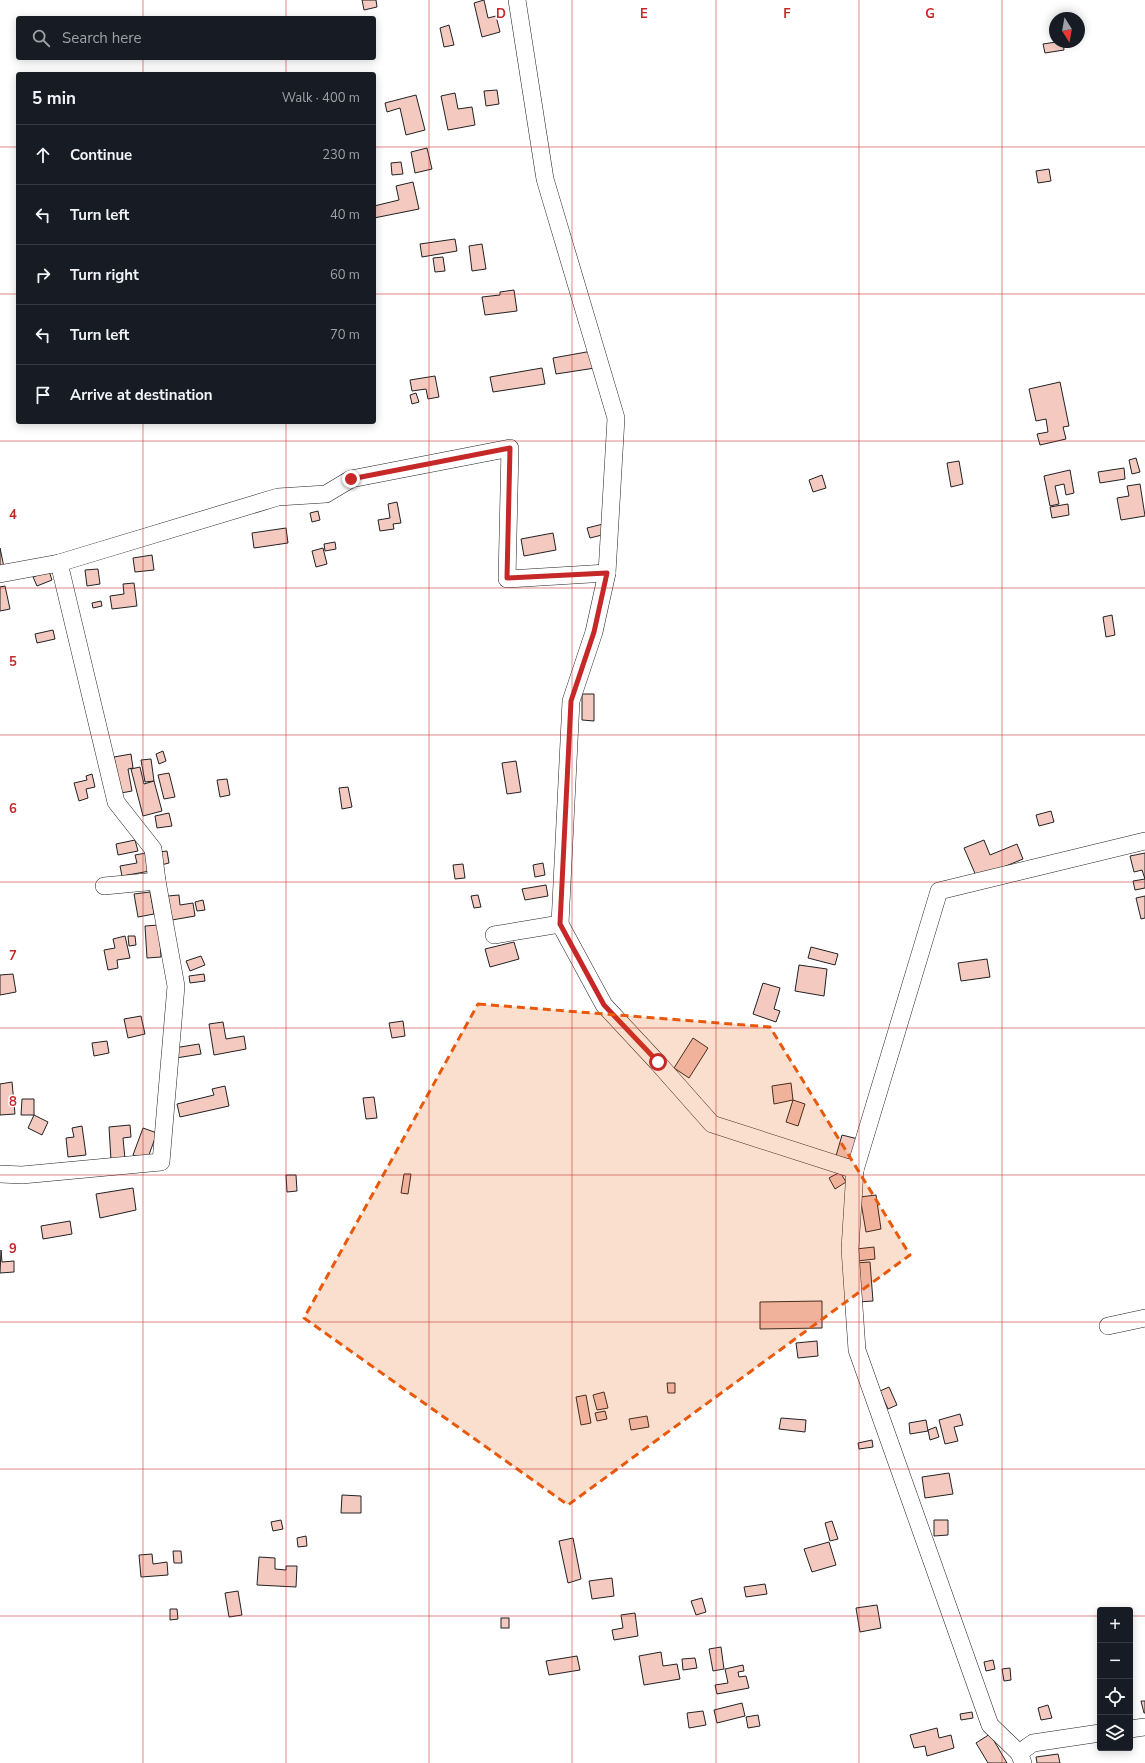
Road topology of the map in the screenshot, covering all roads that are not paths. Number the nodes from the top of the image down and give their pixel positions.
1 (517, 0) edge
2 (59, 563) junction
3 (607, 573) junction
4 (0, 574) edge
5 (1145, 841) edge
6 (157, 881) junction
7 (104, 886) dead end
8 (560, 924) junction
9 (494, 935) dead end
10 (855, 1170) junction
11 (0, 1174) edge
12 (1145, 1318) edge
13 (1108, 1326) dead end
14 (1145, 1726) edge
15 (1133, 1728) edge
16 (1097, 1733) edge
17 (1021, 1758) edge

1 - 3 street
2 - 3 street
2 - 4 street
2 - 6 street
3 - 8 street
5 - 10 street
6 - 7 street
6 - 11 street
8 - 9 street
8 - 10 street
10 - 17 street
12 - 13 street
14 - 15 street
16 - 17 street

